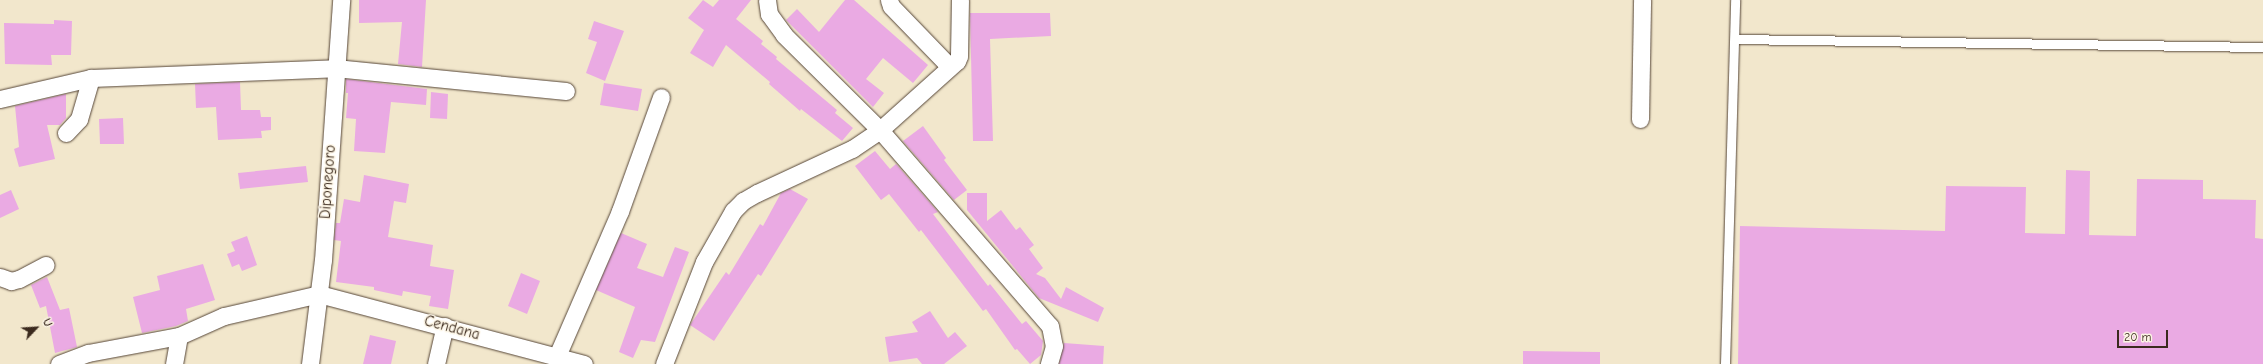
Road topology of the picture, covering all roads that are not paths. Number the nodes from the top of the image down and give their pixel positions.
1 (341, 0) edge
2 (767, 0) edge
3 (889, 0) edge
4 (960, 0) edge
5 (1642, 0) edge
6 (1735, 0) edge
7 (1734, 39) junction
8 (2263, 47) edge
9 (949, 66) junction
10 (335, 68) junction
11 (91, 78) junction
12 (566, 90) dead end
13 (0, 96) edge
14 (661, 97) dead end
15 (0, 99) edge
16 (1640, 119) dead end
17 (880, 130) junction
18 (66, 134) dead end
19 (45, 265) dead end
20 (0, 276) edge
21 (319, 294) junction
22 (445, 326) junction
23 (179, 336) junction
24 (557, 356) junction
25 (59, 364) edge
26 (174, 364) edge
27 (310, 364) edge
28 (436, 364) edge
29 (584, 364) edge
30 (664, 364) edge
31 (1048, 364) edge
32 (1726, 364) edge

1 - 10 street, Diponegoro
2 - 17 street
3 - 9 street
4 - 9 street
5 - 16 street
6 - 7 lane
7 - 8 lane
7 - 32 lane
9 - 17 street
10 - 11 street
10 - 12 street
10 - 21 street, Diponegoro
11 - 15 street
11 - 18 street
13 - 15 street
14 - 24 street
17 - 30 street
17 - 31 street
19 - 20 street
21 - 22 street, Cendana
21 - 23 street
21 - 27 street, Diponegoro
22 - 24 street, Cendana
22 - 28 street
23 - 25 street
23 - 26 street
24 - 29 street, Cendana

